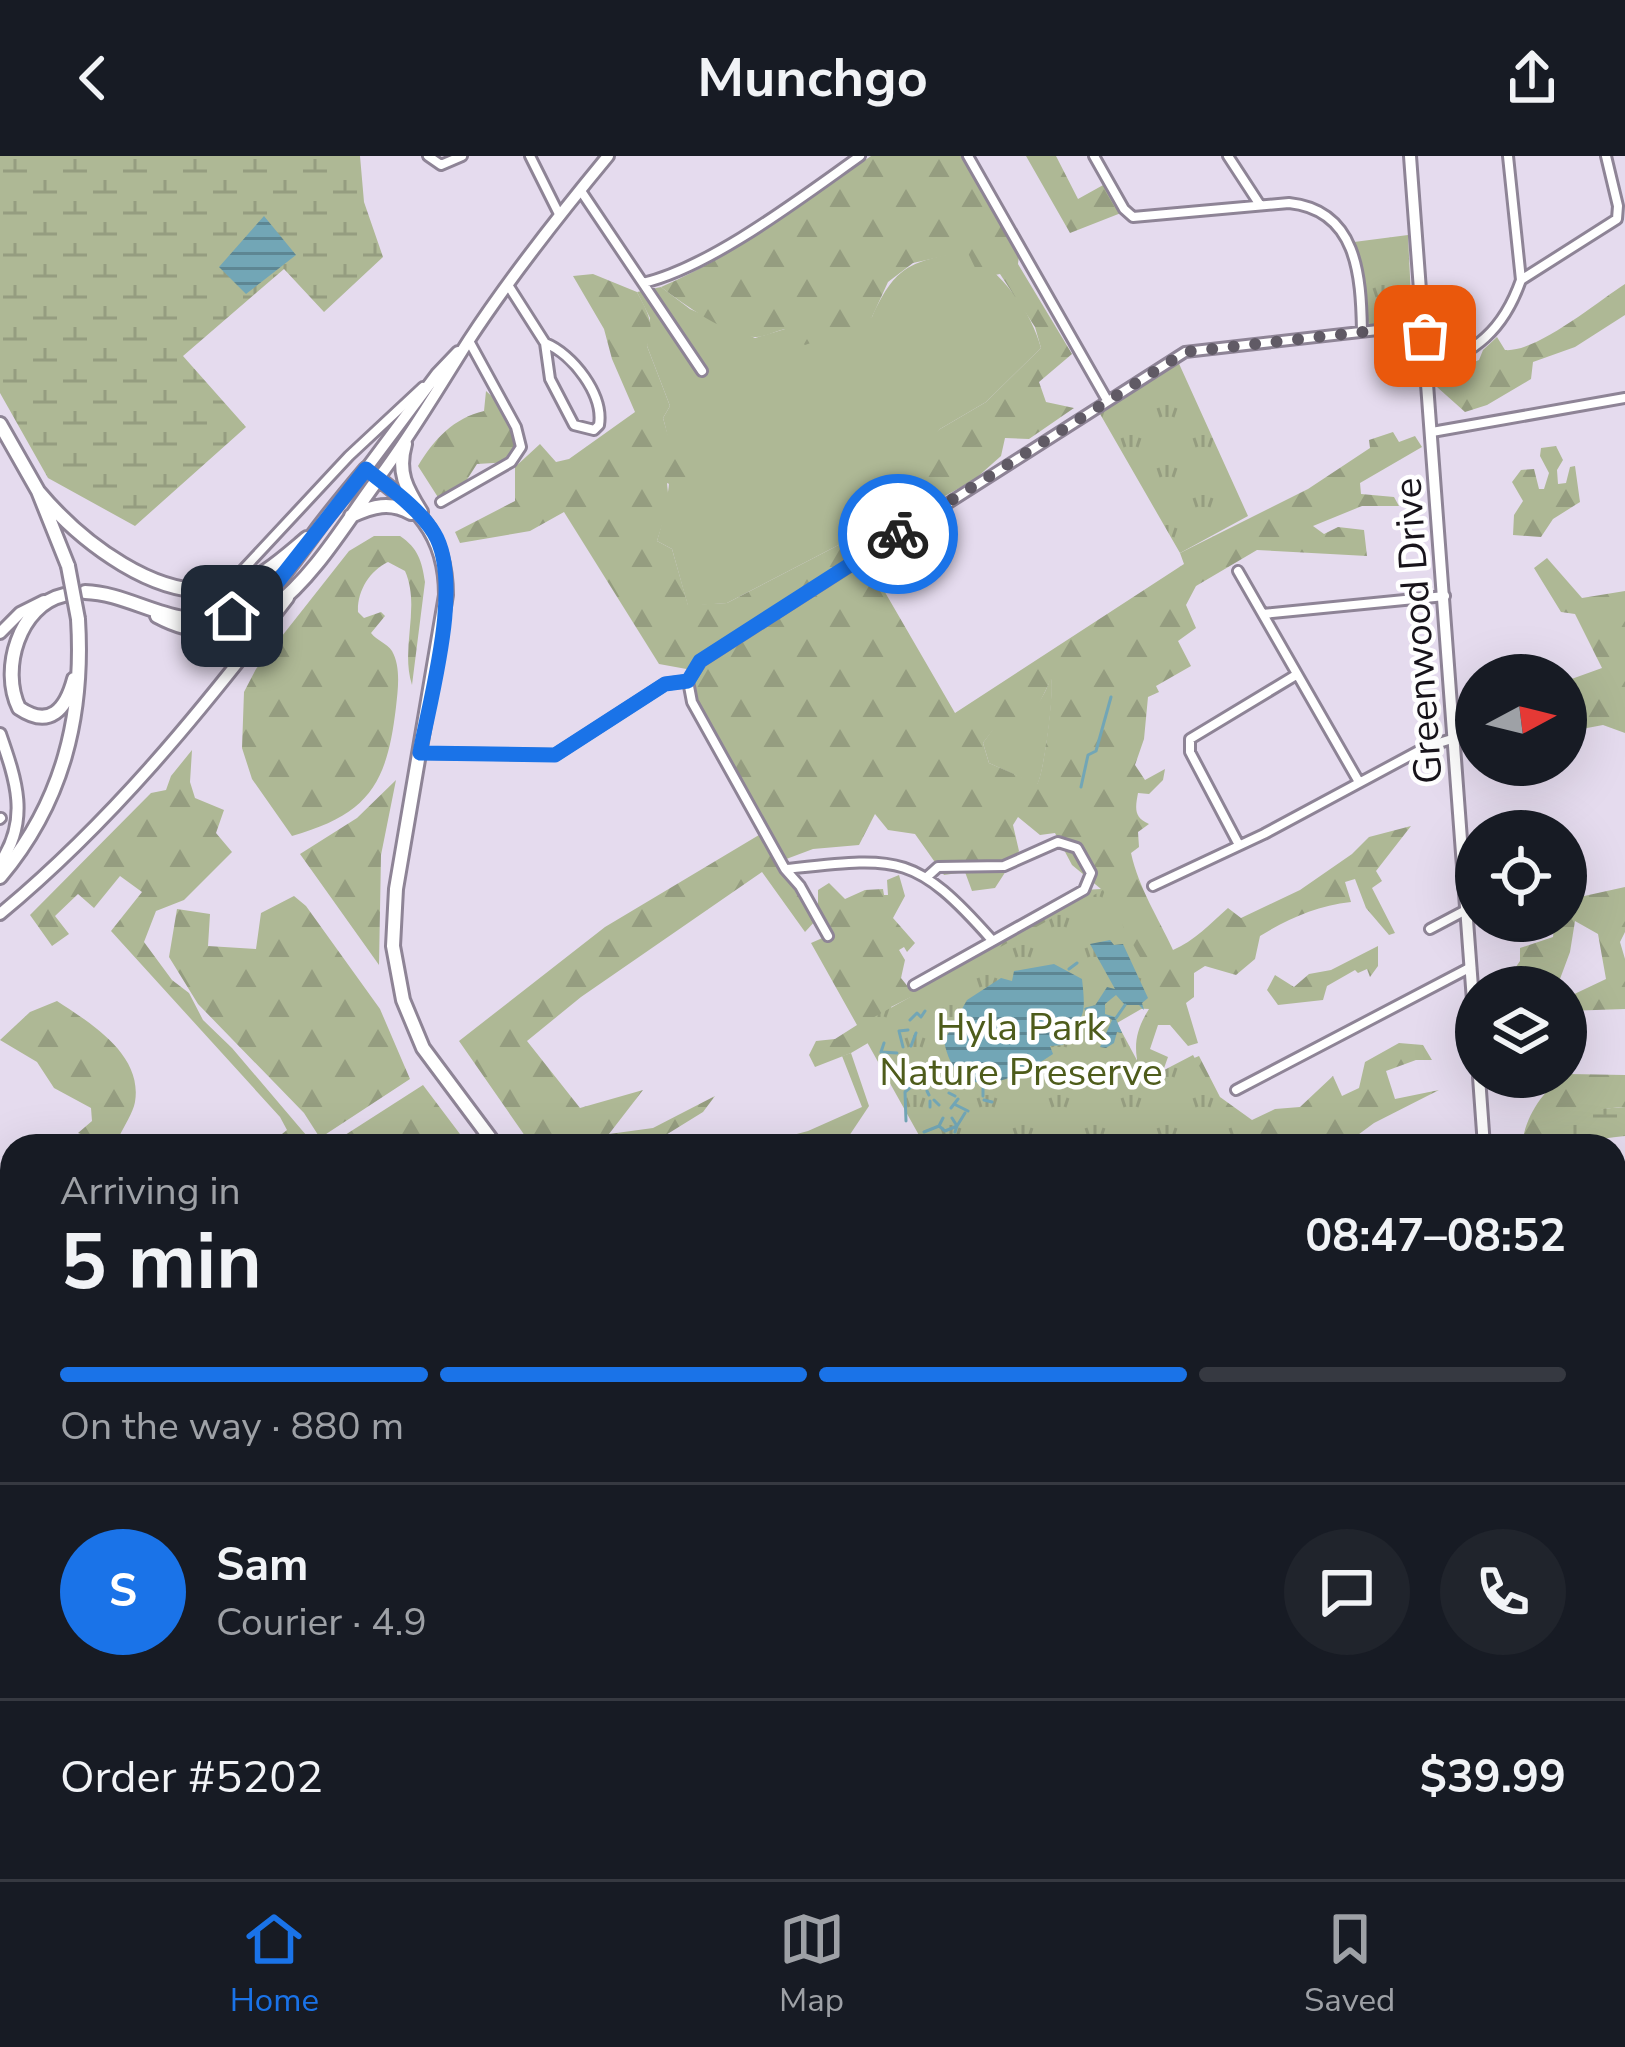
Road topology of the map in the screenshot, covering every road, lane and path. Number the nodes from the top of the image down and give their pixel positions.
1 (428, 156) edge
2 (462, 156) edge
3 (530, 156) edge
4 (608, 156) edge
5 (860, 156) edge
6 (968, 156) edge
7 (1094, 156) edge
8 (1228, 156) edge
9 (1410, 156) edge
10 (1508, 156) edge
11 (1606, 156) edge
12 (581, 191) junction
13 (1260, 205) junction
14 (561, 217) junction
15 (1521, 280) junction
16 (643, 283) junction
17 (508, 285) junction
18 (1424, 325) junction
19 (1362, 331) junction
20 (469, 341) junction
21 (545, 343) junction
22 (702, 371) dead end
23 (437, 374) junction
24 (1428, 374) junction
25 (1625, 398) edge
26 (1107, 400) junction
27 (0, 424) edge
28 (1432, 432) junction
29 (405, 444) junction
30 (349, 456) junction
31 (366, 469) junction
32 (378, 479) junction
33 (38, 490) junction
34 (441, 502) dead end
35 (350, 516) junction
36 (428, 524) junction
37 (316, 531) junction
38 (1238, 571) dead end
39 (239, 573) dead end
40 (85, 592) dead end
41 (58, 596) joint
42 (1444, 596) junction
43 (288, 598) junction
44 (131, 603) junction
45 (1264, 614) junction
46 (0, 633) edge
47 (80, 642) junction
48 (1297, 675) junction
49 (688, 681) junction
50 (0, 734) edge
51 (1455, 738) joint
52 (420, 753) junction
53 (1359, 782) junction
54 (1239, 844) junction
55 (0, 863) edge
56 (785, 869) junction
57 (928, 876) junction
58 (0, 877) edge
59 (1153, 886) dead end
60 (0, 914) edge
61 (1455, 916) edge
62 (1430, 928) dead end
63 (828, 936) dead end
64 (991, 939) junction
65 (1455, 975) edge
66 (914, 985) dead end
67 (1236, 1090) dead end
68 (1481, 1098) edge
69 (487, 1134) edge
70 (1483, 1134) edge

1 - 2 street
3 - 14 street
4 - 12 main road
5 - 16 street
6 - 26 street
7 - 13 street
8 - 13 street
9 - 18 main road, Greenwood Drive
10 - 15 street
11 - 15 street
12 - 14 main road
12 - 16 street
13 - 19 street
14 - 17 main road
15 - 24 street
16 - 22 street
17 - 20 main road
17 - 21 street
18 - 19 street
18 - 24 main road, Greenwood Drive
19 - 26 street
20 - 23 main road
20 - 29 main road
20 - 34 street
21 - 21 street
23 - 30 street
23 - 31 main road
24 - 28 main road, Greenwood Drive
25 - 28 street
26 - 49 street
27 - 33 highway
28 - 42 main road, Greenwood Drive
29 - 32 main road
29 - 36 highway
30 - 31 street
30 - 39 street
31 - 32 highway
31 - 37 highway
32 - 35 highway
32 - 36 highway
33 - 37 highway
33 - 47 highway, bridge
35 - 36 highway
35 - 43 highway
36 - 52 highway
37 - 44 highway
38 - 45 street
40 - 44 highway
41 - 46 main road
41 - 47 highway
42 - 45 street
42 - 51 main road, Greenwood Drive
43 - 44 highway
43 - 60 main road
45 - 48 street
47 - 58 highway
48 - 53 street
48 - 54 street
49 - 52 street
49 - 56 street
50 - 55 main road
51 - 53 street
52 - 69 highway
53 - 54 street
54 - 59 street
56 - 57 street
56 - 63 street
57 - 64 street
57 - 64 street
61 - 62 street
64 - 66 street
65 - 67 street
68 - 70 main road

